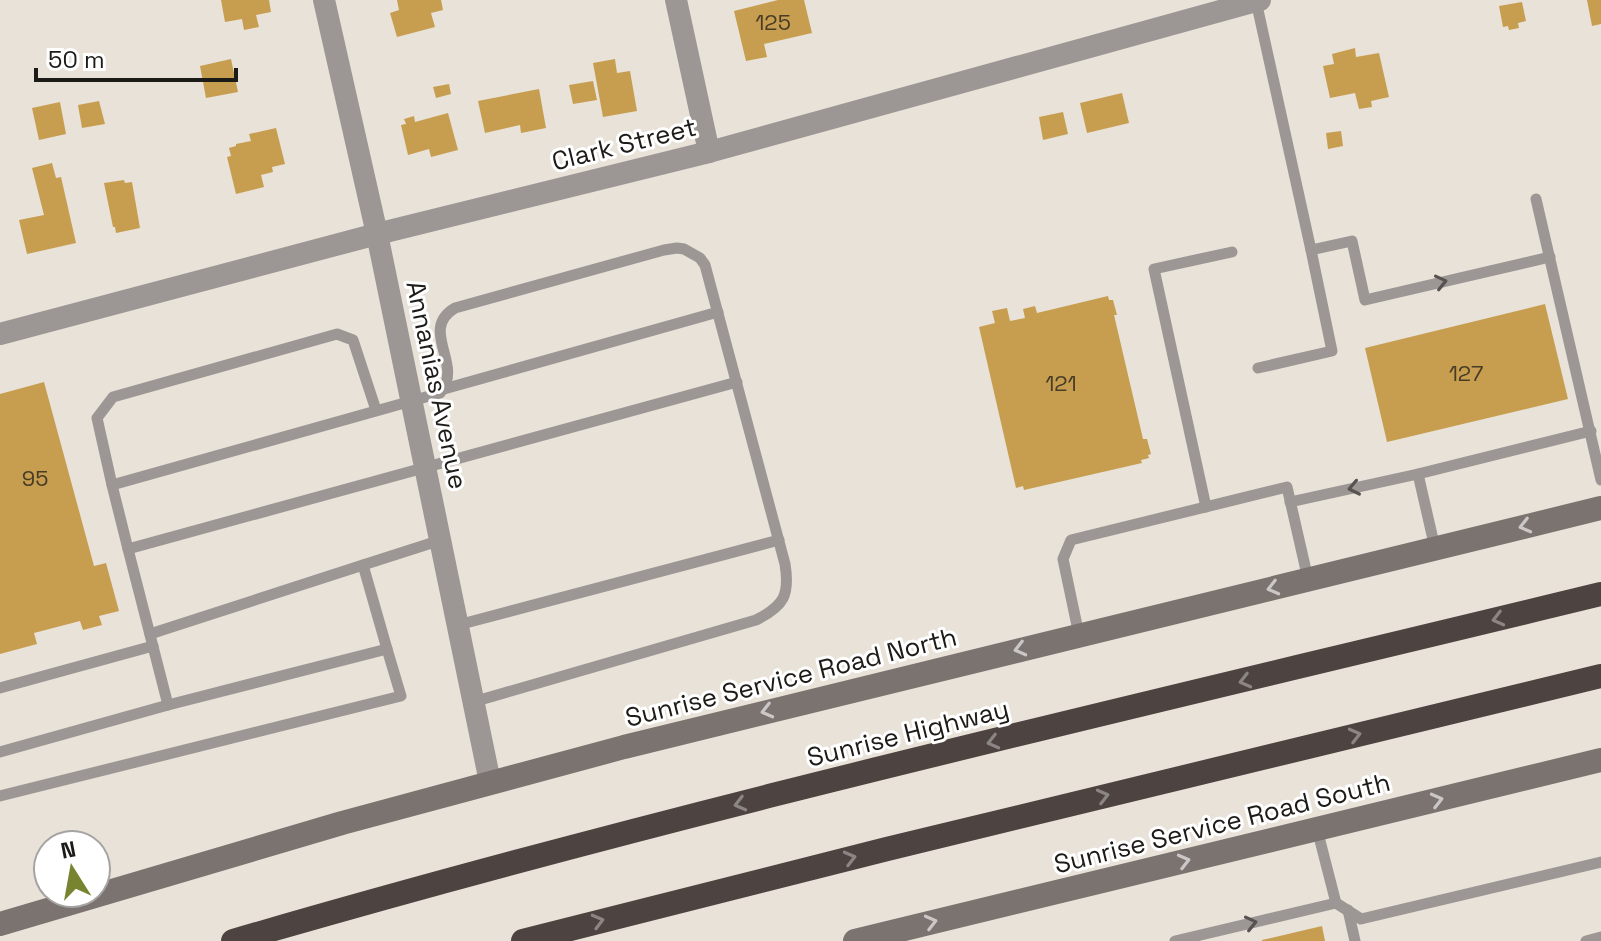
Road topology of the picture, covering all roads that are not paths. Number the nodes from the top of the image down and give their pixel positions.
1 (324, 0) edge
2 (676, 0) edge
3 (1258, 1) edge
4 (709, 152) junction
5 (1536, 199) dead end
6 (377, 234) junction
7 (1311, 250) junction
8 (1232, 252) dead end
9 (1550, 257) junction
10 (718, 312) junction
11 (0, 334) edge
12 (1258, 368) dead end
13 (737, 382) junction
14 (444, 389) junction
15 (411, 401) junction
16 (376, 410) junction
17 (1591, 431) junction
18 (425, 468) junction
19 (1418, 474) junction
20 (1601, 480) edge
21 (112, 485) junction
22 (1290, 502) junction
23 (1206, 507) junction
24 (1601, 508) edge
25 (441, 540) junction
26 (779, 540) junction
27 (1435, 548) junction
28 (128, 549) junction
29 (363, 565) junction
30 (1308, 579) junction
31 (1601, 594) edge
32 (458, 625) junction
33 (1079, 635) junction
34 (151, 640) junction
35 (387, 649) junction
36 (1601, 676) edge
37 (0, 688) edge
38 (473, 702) junction
39 (168, 705) junction
40 (0, 752) edge
41 (1601, 760) edge
42 (490, 782) junction
43 (0, 796) edge
44 (1317, 829) junction
45 (1601, 862) edge
46 (1336, 903) junction
47 (1348, 910) junction
48 (0, 924) edge
49 (1601, 937) edge
50 (883, 938) edge
51 (233, 941) edge
52 (523, 941) edge
53 (855, 941) edge
54 (1175, 941) edge
55 (1355, 941) edge
56 (1586, 941) edge

1 - 6 street, Annanias Avenue
2 - 4 street
3 - 4 street, Clark Street
3 - 7 lane
4 - 6 street, Clark Street
5 - 9 lane
6 - 11 street, Clark Street
6 - 15 street, Annanias Avenue
7 -> 9 lane
7 - 12 lane
8 - 23 lane
9 - 17 lane
10 - 13 lane
10 - 14 lane
10 - 14 lane
13 - 18 lane
13 - 26 lane
14 - 15 lane
15 - 16 lane
15 - 18 street, Annanias Avenue
16 - 21 lane
16 - 21 lane
17 - 19 lane
17 - 20 lane
18 - 25 street, Annanias Avenue
18 - 28 lane
19 -> 22 lane
19 - 27 lane
21 - 28 lane
22 - 23 lane
22 - 30 lane
23 - 33 lane
24 -> 27 main road, Sunrise Service Road North
25 - 29 lane
25 - 32 street, Annanias Avenue
26 - 32 lane
26 - 38 lane
27 - 30 main road, Sunrise Service Road North
28 - 34 lane
29 - 34 lane
29 - 35 lane
30 -> 33 main road, Sunrise Service Road North
31 -> 51 highway, Sunrise Highway
32 - 38 street, Annanias Avenue
33 -> 42 main road, Sunrise Service Road North
34 - 37 lane
34 - 39 lane
35 - 39 lane
35 - 43 lane
52 -> 36 highway
38 - 42 street, Annanias Avenue
39 - 40 lane
44 -> 41 main road, Sunrise Service Road South
42 - 48 main road, Sunrise Service Road North
44 - 46 lane
50 -> 44 main road, Sunrise Service Road South
45 - 47 lane
46 - 47 lane
54 -> 46 lane
47 - 55 lane
49 - 56 lane
50 - 53 main road, Sunrise Service Road South

